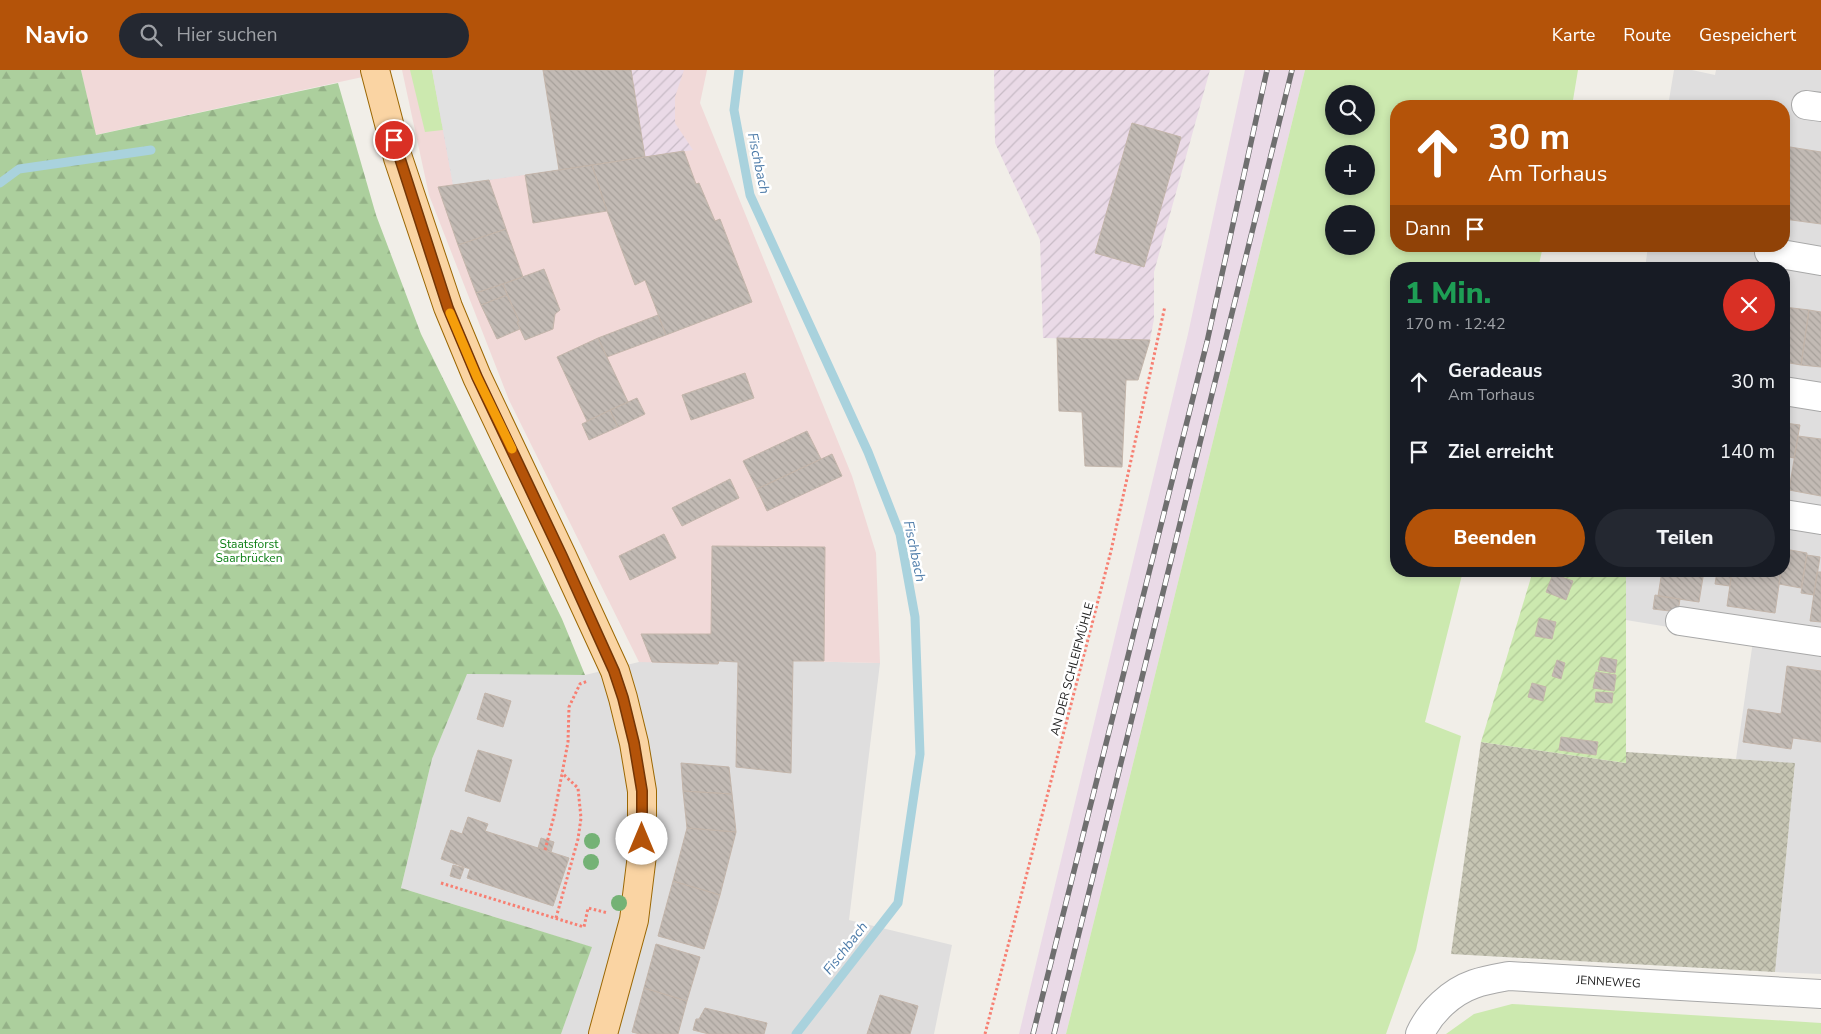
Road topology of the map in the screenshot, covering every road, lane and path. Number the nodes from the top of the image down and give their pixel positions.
1 (375, 70) edge
2 (1769, 252) dead end
3 (1821, 262) edge
4 (1165, 306) dead end
5 (1790, 392) edge
6 (1821, 397) edge
7 (1790, 515) edge
8 (1821, 520) edge
9 (1680, 621) dead end
10 (1821, 642) edge
11 (587, 681) dead end
12 (562, 772) junction
13 (544, 850) dead end
14 (441, 883) dead end
15 (599, 911) dead end
16 (556, 918) junction
17 (1821, 994) edge
18 (603, 1034) edge
19 (985, 1034) edge
20 (1420, 1034) edge

1 - 18 main road
2 - 3 street
4 - 19 path, AN DER SCHLEIFMÜHLE
5 - 6 street
7 - 8 street
9 - 10 street
11 - 12 path
12 - 13 path
12 - 16 path
14 - 16 path
15 - 16 path
17 - 20 street, JENNEWEG

